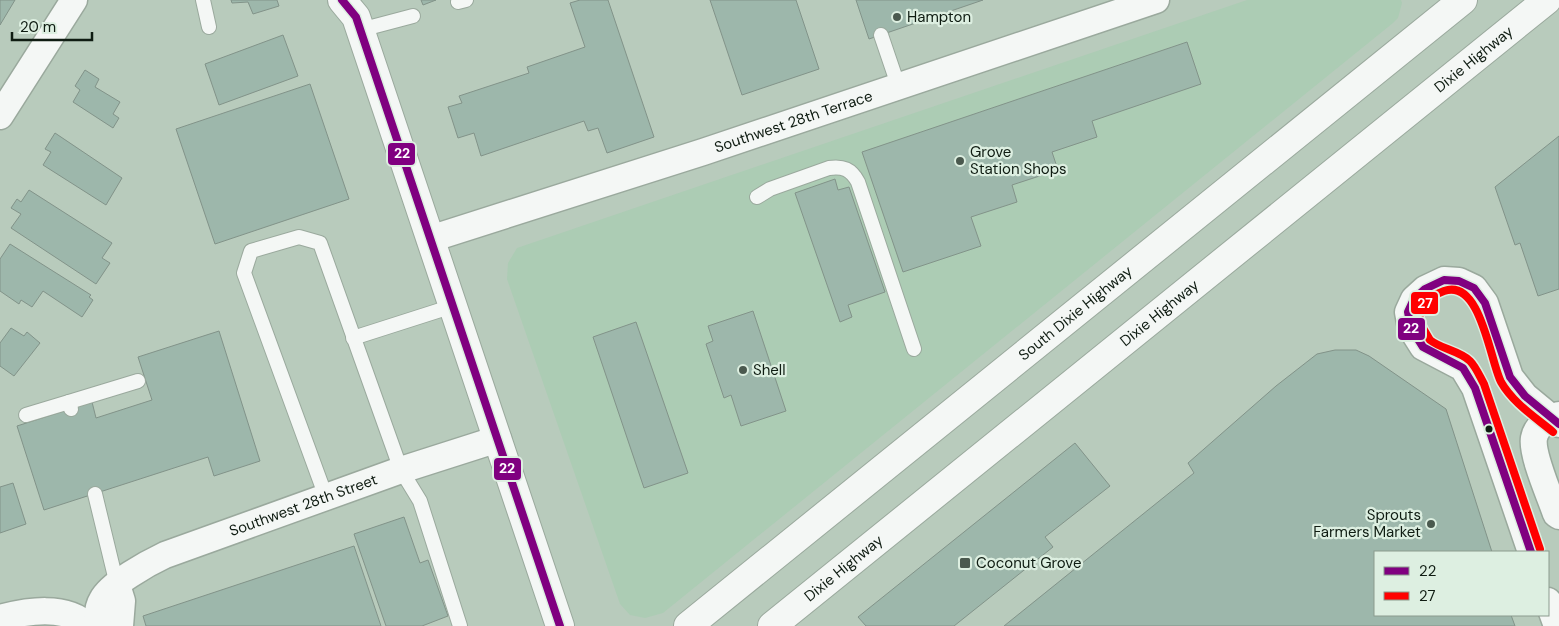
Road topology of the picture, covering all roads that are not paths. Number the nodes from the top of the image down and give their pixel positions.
1 (74, 0) edge
2 (203, 0) edge
3 (1156, 0) edge
4 (1426, 0) edge
5 (1463, 0) edge
6 (1546, 0) edge
7 (354, 12) edge
8 (413, 16) dead end
9 (1431, 26) junction
10 (209, 27) dead end
11 (881, 35) dead end
12 (899, 88) junction
13 (0, 116) edge
14 (757, 197) dead end
15 (430, 239) junction
16 (453, 306) junction
17 (354, 338) junction
18 (914, 349) dead end
19 (138, 381) dead end
20 (26, 414) dead end
21 (1556, 419) edge
22 (498, 439) junction
23 (401, 470) junction
24 (95, 494) dead end
25 (326, 497) junction
26 (1559, 516) edge
27 (1530, 551) edge
28 (117, 585) junction
29 (1549, 604) edge
30 (0, 618) edge
31 (88, 626) edge
32 (98, 626) edge
33 (120, 626) edge
34 (460, 626) edge
35 (560, 626) edge
36 (688, 626) edge
37 (772, 626) edge
38 (1557, 626) edge

1 - 13 street
2 - 10 lane
3 - 12 street, Southwest 28th Terrace
4 - 9 main road
5 - 9 main road, South Dixie Highway
6 - 37 main road, Dixie Highway
7 - 8 lane
7 - 15 main road
9 - 36 main road, South Dixie Highway
11 - 12 lane
12 - 15 street, Southwest 28th Terrace
14 - 18 lane
15 - 16 main road
16 - 17 lane
16 - 22 main road
17 - 23 lane
17 - 25 lane
19 - 20 lane
21 - 26 street
21 - 27 street
22 - 23 street, Southwest 28th Street
22 - 35 main road
23 - 25 street, Southwest 28th Street
23 - 34 lane
24 - 28 lane
25 - 28 street, Southwest 28th Street
28 - 32 street, Southwest 28th Street
28 - 33 street
29 - 38 street
30 - 31 street

